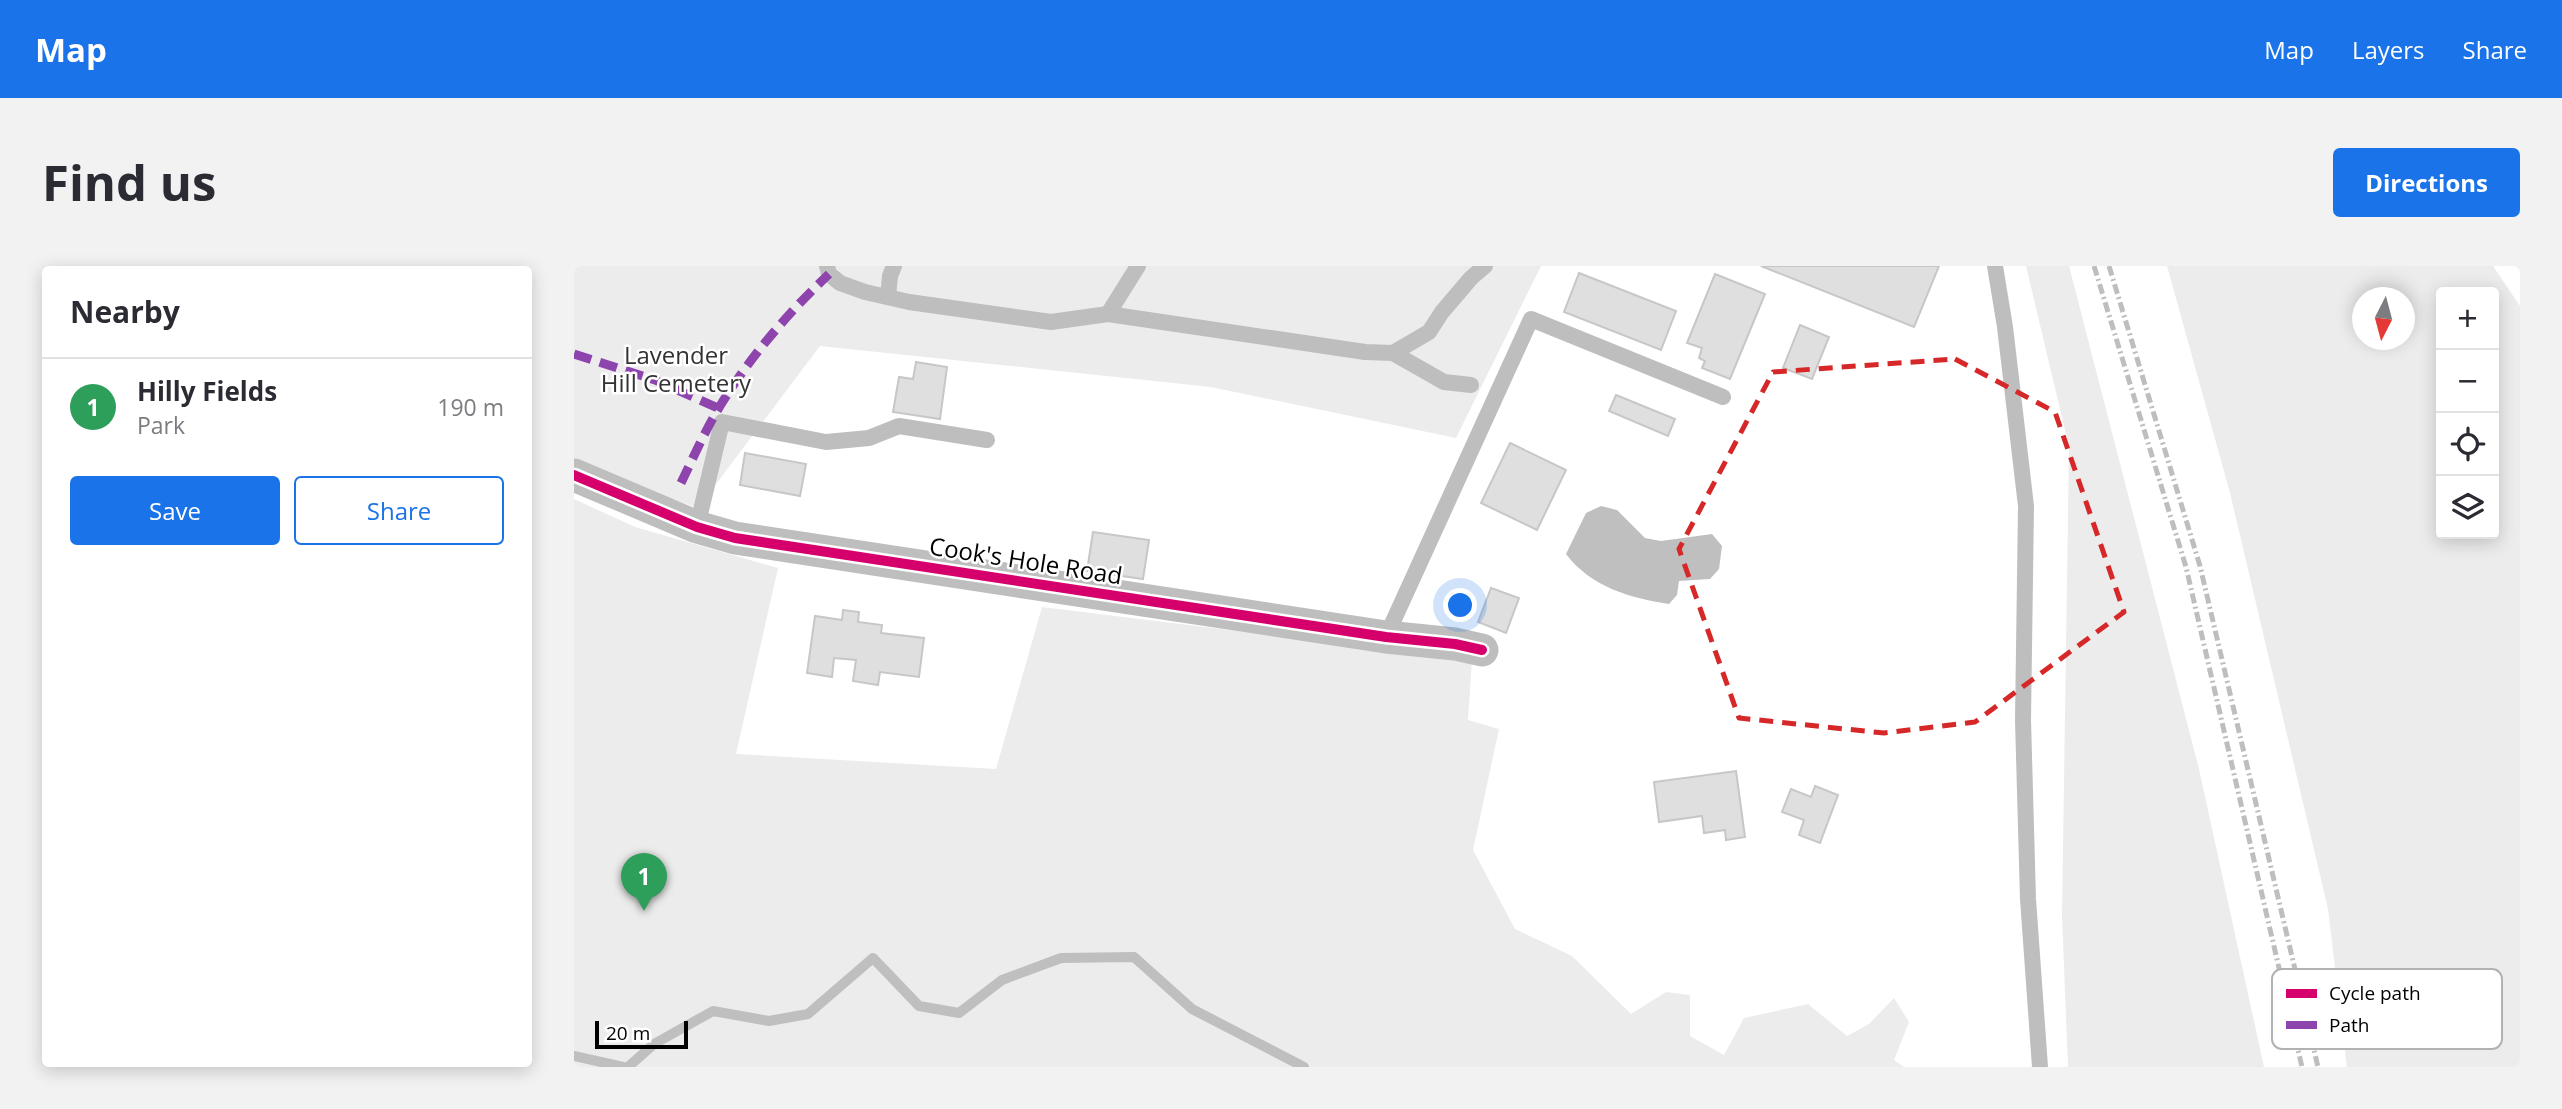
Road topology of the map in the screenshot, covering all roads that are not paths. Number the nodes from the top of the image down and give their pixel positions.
1 (827, 266) edge
2 (894, 266) edge
3 (1138, 266) edge
4 (1485, 266) edge
5 (1995, 266) edge
6 (888, 297) junction
7 (1108, 314) junction
8 (1393, 353) junction
9 (1471, 386) dead end
10 (1723, 397) dead end
11 (987, 440) dead end
12 (574, 475) edge
13 (697, 527) junction
14 (1386, 637) junction
15 (1482, 650) dead end
16 (2040, 1067) edge

1 - 6 lane
2 - 6 lane
3 - 7 lane
4 - 8 lane
5 - 16 lane
6 - 7 lane
7 - 8 lane
8 - 9 lane
10 - 14 lane
11 - 13 lane
12 - 13 street, Cook's Hole Road
13 - 14 street, Cook's Hole Road
14 - 15 street, Cook's Hole Road

